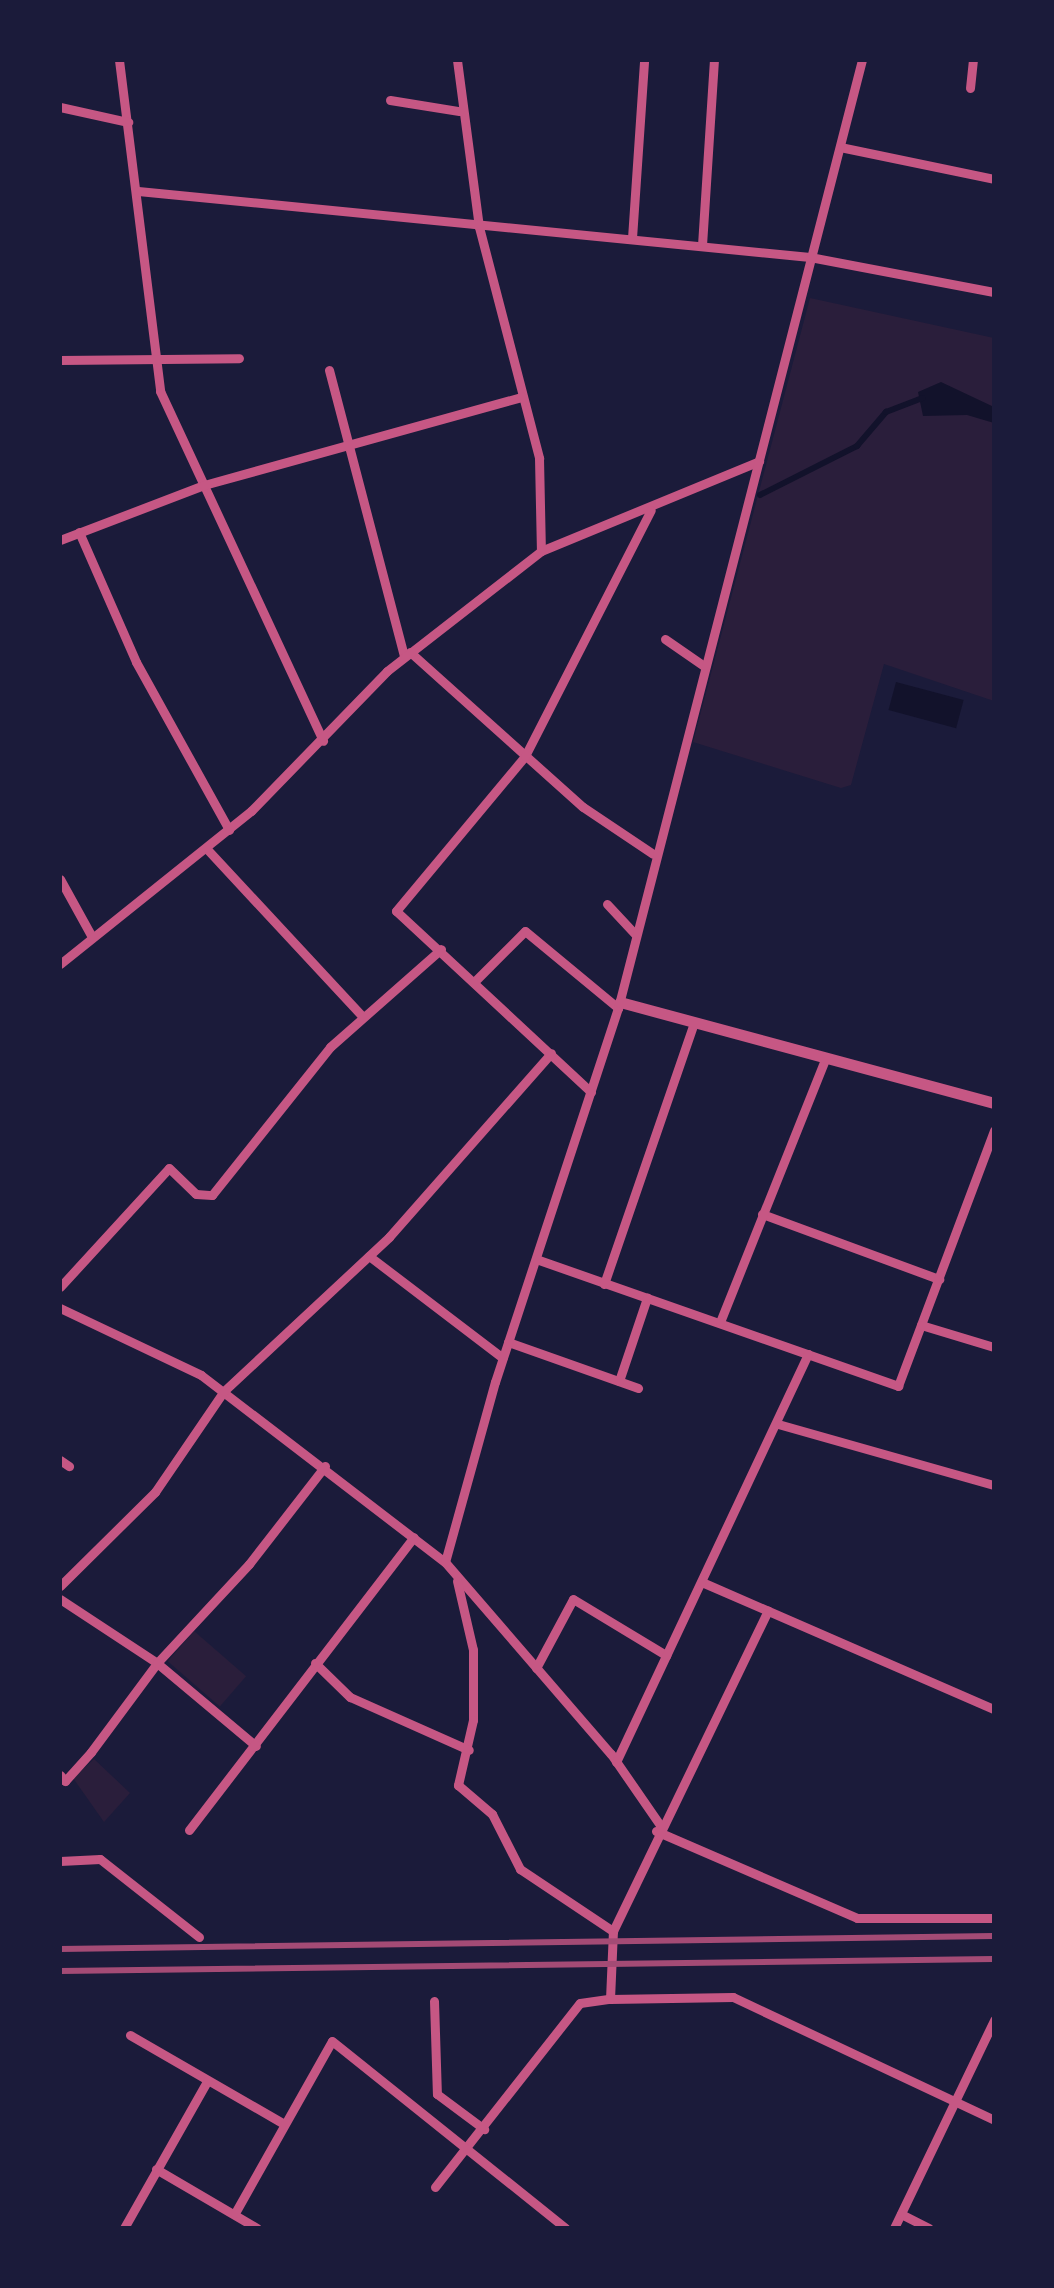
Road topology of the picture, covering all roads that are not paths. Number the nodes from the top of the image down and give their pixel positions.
1 (119, 60) edge
2 (457, 60) edge
3 (644, 60) edge
4 (714, 60) edge
5 (862, 60) edge
6 (974, 60) edge
7 (970, 88) dead end
8 (390, 100) dead end
9 (60, 107) edge
10 (459, 111) junction
11 (128, 122) junction
12 (840, 147) junction
13 (994, 179) edge
14 (138, 191) junction
15 (479, 227) junction
16 (632, 238) junction
17 (702, 246) junction
18 (810, 257) junction
19 (994, 292) edge
20 (154, 357) junction
21 (239, 358) dead end
22 (60, 360) edge
23 (329, 370) dead end
24 (522, 397) junction
25 (350, 445) junction
26 (760, 462) junction
27 (204, 485) junction
28 (651, 510) junction
29 (79, 532) junction
30 (60, 540) edge
31 (541, 551) junction
32 (665, 638) dead end
33 (407, 654) junction
34 (704, 666) junction
35 (323, 741) junction
36 (525, 756) junction
37 (229, 830) junction
38 (206, 848) junction
39 (653, 854) junction
40 (60, 880) edge
41 (607, 904) dead end
42 (635, 934) junction
43 (92, 937) junction
44 (441, 950) junction
45 (60, 964) edge
46 (476, 980) junction
47 (619, 1005) junction
48 (362, 1016) junction
49 (694, 1022) junction
50 (552, 1053) junction
51 (825, 1058) junction
52 (591, 1092) junction
53 (994, 1103) edge
54 (994, 1130) edge
55 (762, 1214) junction
56 (370, 1256) junction
57 (536, 1259) junction
58 (939, 1278) junction
59 (604, 1284) junction
60 (60, 1287) edge
61 (647, 1298) junction
62 (60, 1308) edge
63 (720, 1322) junction
64 (921, 1326) junction
65 (508, 1342) junction
66 (994, 1347) edge
67 (808, 1354) junction
68 (503, 1358) junction
69 (619, 1382) junction
70 (638, 1388) dead end
71 (224, 1391) junction
72 (778, 1424) junction
73 (325, 1466) junction
74 (994, 1486) edge
75 (414, 1537) junction
76 (444, 1562) junction
77 (457, 1581) junction
78 (704, 1582) junction
79 (60, 1586) edge
80 (60, 1599) edge
81 (768, 1610) junction
82 (666, 1655) junction
83 (157, 1663) junction
84 (315, 1663) junction
85 (536, 1668) junction
86 (994, 1709) edge
87 (256, 1746) junction
88 (469, 1750) junction
89 (616, 1762) junction
90 (60, 1775) edge
91 (658, 1828) junction
92 (189, 1830) dead end
93 (60, 1861) edge
94 (994, 1918) edge
95 (613, 1931) junction
96 (198, 1937) dead end
97 (610, 1999) junction
98 (434, 2001) dead end
99 (994, 2020) edge
100 (130, 2035) dead end
101 (207, 2081) junction
102 (955, 2101) junction
103 (994, 2120) edge
104 (284, 2124) junction
105 (484, 2129) junction
106 (468, 2151) junction
107 (156, 2169) junction
108 (435, 2187) dead end
109 (235, 2213) junction
110 (901, 2214) junction
111 (124, 2228) edge
112 (257, 2228) edge
113 (565, 2228) edge
114 (894, 2228) edge
115 (929, 2228) edge

1 - 11 street
2 - 10 street
3 - 16 street
4 - 17 street
5 - 12 street
6 - 7 street
8 - 10 street
9 - 11 street
10 - 15 street
11 - 14 street
12 - 13 street
12 - 18 street
14 - 15 street
14 - 20 street
15 - 16 street
15 - 24 street
16 - 17 street
17 - 18 street
18 - 19 street
18 - 26 street
20 - 21 street
20 - 22 street
20 - 27 street
23 - 25 street
24 - 25 street
24 - 31 street
25 - 27 street
25 - 33 street
26 - 28 street
26 - 34 street
27 - 29 street
27 - 35 street
28 - 31 street
28 - 36 street
29 - 30 street
29 - 37 street
31 - 33 street
32 - 34 street
33 - 35 street
33 - 36 street
34 - 39 street
35 - 37 street
36 - 39 street
36 - 44 street
37 - 38 street
38 - 43 street
38 - 48 street
39 - 42 street
40 - 43 street
41 - 42 street
42 - 47 street
43 - 45 street
44 - 46 street
44 - 48 street
46 - 47 street
46 - 50 street
47 - 49 street
47 - 52 street
48 - 60 street
49 - 51 street
49 - 59 street
50 - 52 street
50 - 56 street
51 - 53 street
51 - 55 street
52 - 57 street
54 - 58 street
55 - 58 street
55 - 63 street
56 - 68 street
56 - 71 street
57 - 59 street
57 - 65 street
58 - 64 street
59 - 61 street
61 - 63 street
61 - 69 street
62 - 71 street
63 - 67 street
64 - 66 street
64 - 67 street
65 - 68 street
65 - 69 street
67 - 72 street
68 - 76 street
69 - 70 street
71 - 73 street
71 - 79 street
72 - 74 street
72 - 78 street
73 - 75 street
73 - 83 street
75 - 76 street
75 - 84 street
76 - 77 street
77 - 85 street
77 - 88 street
78 - 81 street
78 - 82 street
80 - 83 street
81 - 86 street
81 - 91 street
82 - 85 street
82 - 89 street
83 - 87 street
83 - 90 street
84 - 87 street
84 - 88 street
85 - 89 street
87 - 92 street
88 - 95 street
89 - 91 street
91 - 94 street
91 - 95 street
93 - 96 street
95 - 97 street
97 - 102 street
97 - 105 street
98 - 105 street
99 - 102 street
100 - 101 street
101 - 104 street
101 - 107 street
102 - 103 street
102 - 110 street
104 - 106 street
104 - 109 street
105 - 106 street
106 - 108 street
106 - 113 street
107 - 109 street
107 - 111 street
109 - 112 street
110 - 114 street
110 - 115 street

